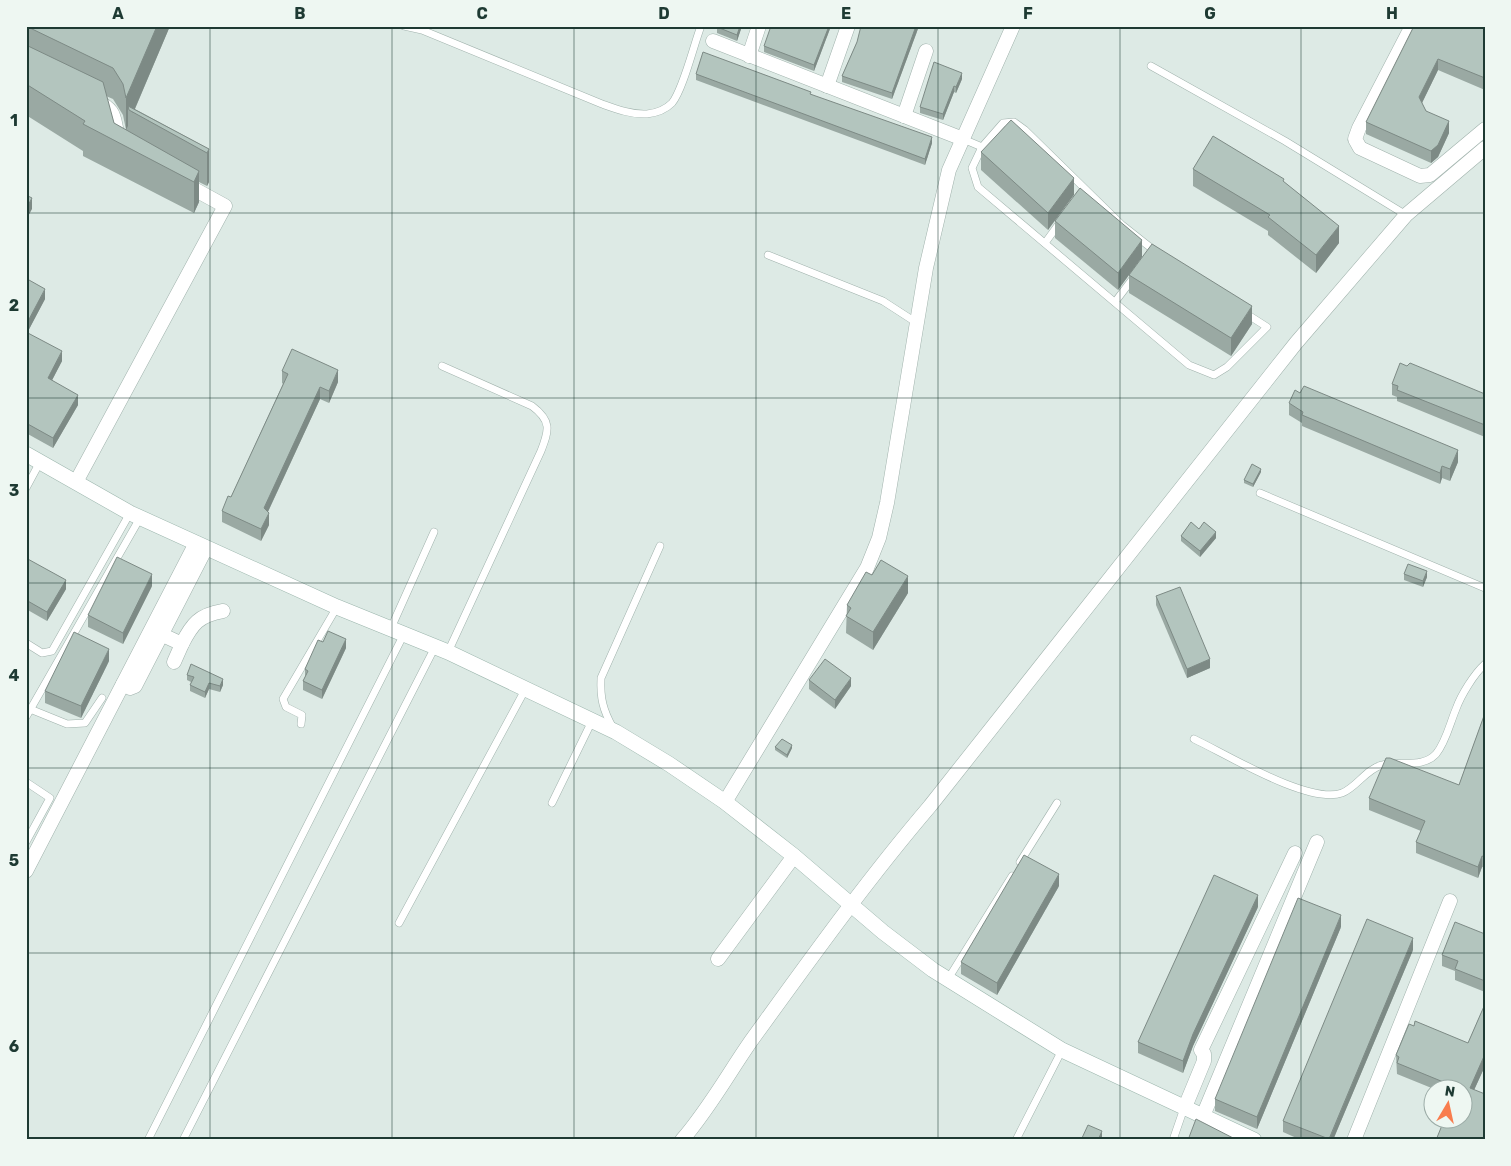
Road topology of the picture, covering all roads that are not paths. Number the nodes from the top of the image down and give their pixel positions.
1 (404, 26) edge
2 (701, 26) edge
3 (759, 26) edge
4 (848, 26) edge
5 (1013, 26) edge
6 (1412, 26) edge
7 (713, 41) dead end
8 (926, 51) dead end
9 (749, 56) junction
10 (1151, 66) dead end
11 (827, 86) junction
12 (80, 93) edge
13 (904, 116) junction
14 (1485, 129) edge
15 (963, 139) junction
16 (982, 147) junction
17 (1485, 148) edge
18 (130, 154) edge
19 (173, 178) edge
20 (1085, 188) junction
21 (1079, 196) edge
22 (1068, 212) edge
23 (1406, 215) junction
24 (1045, 243) junction
25 (1154, 250) junction
26 (768, 256) dead end
27 (1148, 258) edge
28 (1137, 273) edge
29 (1115, 302) junction
30 (917, 323) junction
31 (442, 366) dead end
32 (26, 454) edge
33 (40, 461) junction
34 (76, 482) junction
35 (26, 488) edge
36 (1260, 493) dead end
37 (135, 516) junction
38 (434, 532) dead end
39 (201, 545) junction
40 (660, 546) dead end
41 (1485, 588) edge
42 (338, 607) junction
43 (223, 612) dead end
44 (398, 631) junction
45 (156, 632) junction
46 (26, 643) edge
47 (182, 644) junction
48 (442, 649) junction
49 (174, 662) dead end
50 (1485, 664) edge
51 (526, 688) junction
52 (102, 698) dead end
53 (30, 709) junction
54 (26, 716) edge
55 (592, 721) junction
56 (302, 724) dead end
57 (616, 732) junction
58 (1194, 739) dead end
59 (26, 782) edge
60 (552, 802) dead end
61 (724, 802) junction
62 (1057, 802) dead end
63 (26, 842) edge
64 (1316, 842) dead end
65 (1295, 853) dead end
66 (794, 856) junction
67 (26, 871) edge
68 (1450, 900) dead end
69 (850, 904) junction
70 (399, 923) dead end
71 (718, 959) dead end
72 (948, 980) junction
73 (1062, 1050) junction
74 (1185, 1107) junction
75 (1203, 1116) junction
76 (148, 1140) edge
77 (183, 1140) edge
78 (682, 1140) edge
79 (1016, 1140) edge
80 (1173, 1140) edge
81 (1254, 1140) edge
82 (1354, 1140) edge

1 - 2 lane
3 - 9 street
4 - 11 street
5 - 15 street
6 - 14 street
7 - 9 street
8 - 13 street
9 - 11 street
10 - 23 lane
11 - 13 street
12 - 18 street
13 - 15 street
15 - 16 lane
15 - 30 street
16 - 20 lane
16 - 24 lane
17 - 23 street
19 - 34 street
20 - 21 lane
20 - 25 lane
22 - 24 lane
23 - 69 street
24 - 29 lane
25 - 27 lane
25 - 29 lane
26 - 30 lane
28 - 29 lane
30 - 61 street
31 - 48 lane
32 - 33 main road
33 - 34 main road
33 - 35 lane
34 - 37 main road
36 - 41 lane
37 - 39 main road
37 - 46 lane
37 - 53 lane
38 - 44 lane
39 - 42 main road
39 - 45 street
40 - 57 lane
42 - 44 main road
42 - 56 lane
43 - 47 street
44 - 48 main road
44 - 76 lane
45 - 47 street
45 - 67 street
47 - 49 street
48 - 51 main road
48 - 77 lane
50 - 58 lane
51 - 55 main road
51 - 70 lane
52 - 53 lane
53 - 54 lane
55 - 57 main road
55 - 60 lane
57 - 61 main road
59 - 63 lane
61 - 66 main road
62 - 72 lane
64 - 75 street
65 - 74 street
66 - 69 main road
66 - 71 street
68 - 82 street
69 - 72 main road
69 - 78 street
72 - 73 main road
73 - 74 main road
73 - 79 lane
74 - 75 main road
74 - 80 lane
75 - 81 main road

